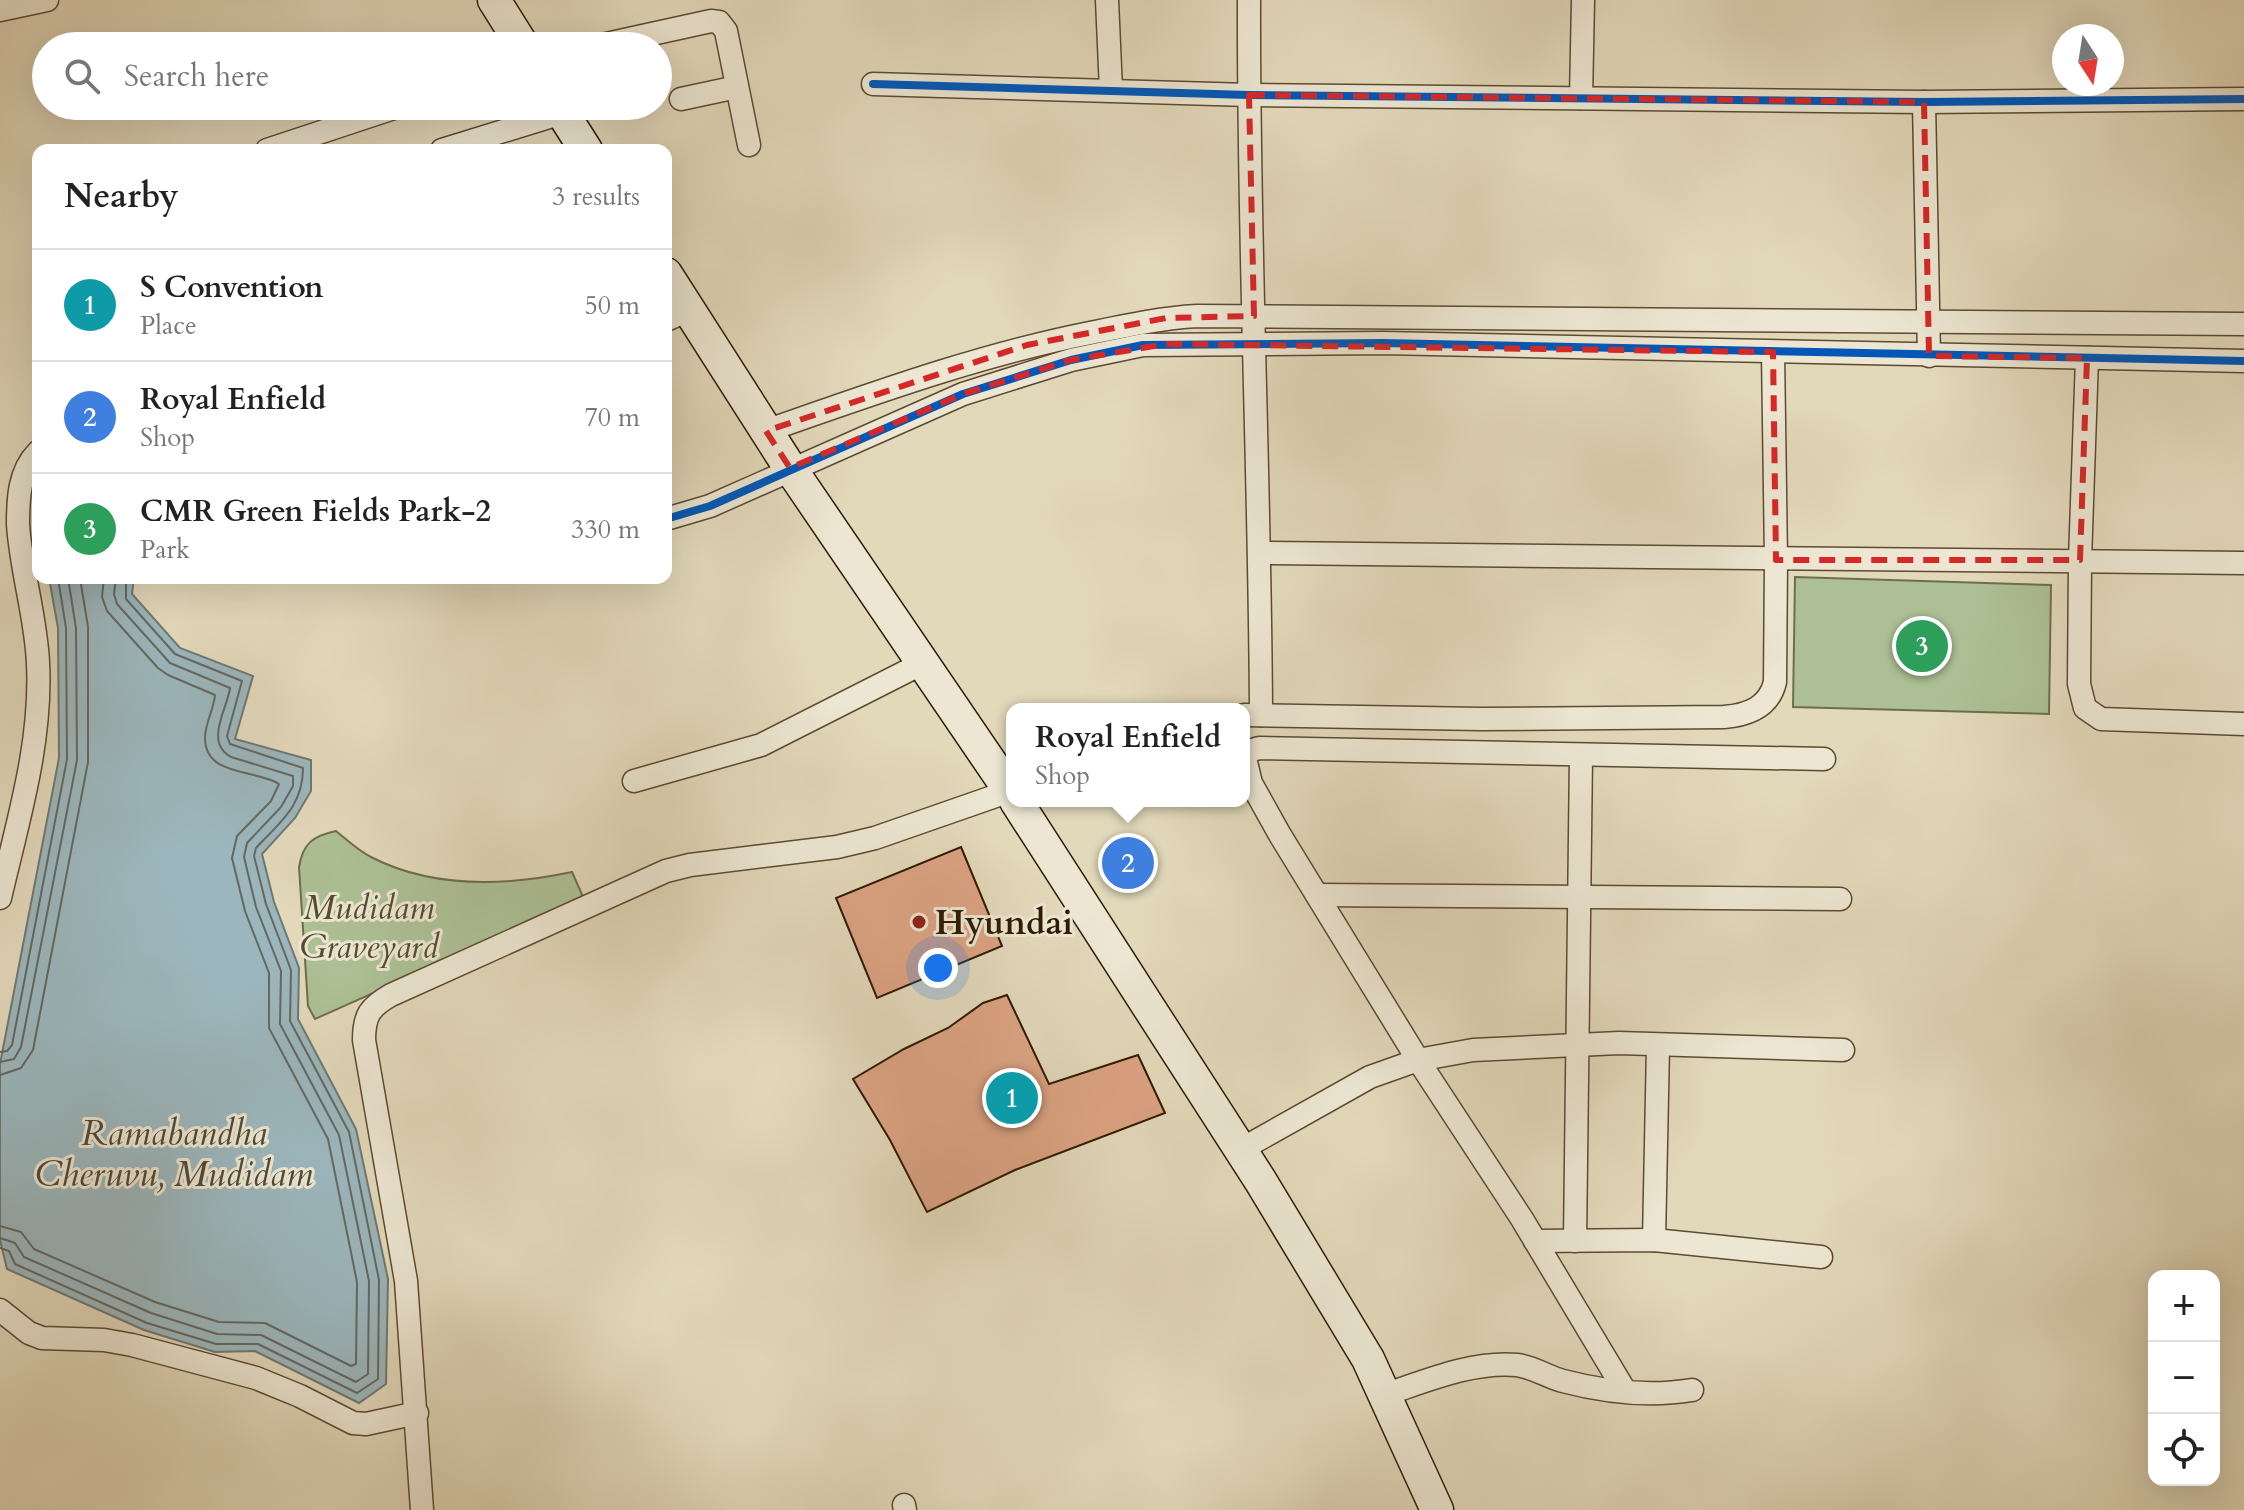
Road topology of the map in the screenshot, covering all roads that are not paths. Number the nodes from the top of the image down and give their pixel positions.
1 (47, 0) edge
2 (494, 0) edge
3 (1107, 0) edge
4 (1249, 0) edge
5 (1583, 0) edge
6 (0, 10) edge
7 (514, 32) edge
8 (661, 32) edge
9 (873, 84) dead end
10 (737, 87) junction
11 (1111, 90) junction
12 (1249, 95) junction
13 (1581, 98) junction
14 (681, 99) dead end
15 (2244, 99) edge
16 (1924, 102) junction
17 (358, 120) edge
18 (528, 120) edge
19 (567, 120) edge
20 (285, 144) edge
21 (459, 144) edge
22 (582, 144) edge
23 (749, 145) dead end
24 (672, 294) edge
25 (678, 315) edge
26 (1254, 316) junction
27 (1928, 321) junction
28 (2244, 324) edge
29 (1256, 343) junction
30 (1773, 352) junction
31 (1929, 356) junction
32 (2087, 358) junction
33 (2244, 361) edge
34 (766, 431) junction
35 (32, 459) edge
36 (790, 468) junction
37 (672, 517) edge
38 (1260, 553) junction
39 (1776, 560) junction
40 (2080, 560) junction
41 (2244, 563) edge
42 (923, 663) junction
43 (1252, 715) edge
44 (2244, 724) edge
45 (1250, 751) edge
46 (1581, 755) junction
47 (1824, 759) dead end
48 (1250, 780) edge
49 (634, 781) dead end
50 (1006, 785) edge
51 (1006, 797) edge
52 (1021, 807) edge
53 (1317, 895) junction
54 (1580, 895) junction
55 (0, 898) edge
56 (1840, 899) dead end
57 (1576, 1045) junction
58 (1658, 1046) junction
59 (1843, 1050) dead end
60 (1418, 1060) junction
61 (1240, 1150) junction
62 (1654, 1240) junction
63 (1535, 1241) junction
64 (1575, 1241) junction
65 (1821, 1257) dead end
66 (0, 1310) edge
67 (1692, 1390) dead end
68 (1625, 1391) junction
69 (1384, 1395) junction
70 (417, 1413) junction
71 (422, 1510) edge
72 (1437, 1510) edge

1 - 6 street
2 - 7 main road
3 - 11 street
4 - 12 street
5 - 13 street
8 - 10 street
9 - 11 street
10 - 14 street
10 - 23 street
11 - 12 street
12 - 13 street
12 - 26 street
13 - 16 street
15 - 16 street
16 - 27 street
17 - 20 street
18 - 21 street
19 - 22 main road
24 - 25 main road
25 - 34 main road
26 - 27 street
26 - 29 street
26 - 34 street
27 - 28 street
27 - 31 street
29 - 30 street
29 - 36 street
29 - 38 street
30 - 31 street
30 - 39 street
31 - 32 street
32 - 33 street
32 - 40 street
34 - 36 main road
35 - 55 street
36 - 37 street
36 - 42 main road
38 - 39 street
38 - 43 street
39 - 40 street
39 - 43 street
40 - 41 street
40 - 44 street
42 - 49 street
42 - 50 main road
45 - 46 street
46 - 47 street
46 - 54 street
48 - 53 street
51 - 70 street
52 - 61 main road
53 - 54 street
53 - 60 street
54 - 56 street
54 - 57 street
57 - 58 street
57 - 60 street
57 - 64 street
58 - 59 street
58 - 62 street
60 - 61 street
60 - 63 street
61 - 69 main road
62 - 64 street
62 - 65 street
63 - 64 street
63 - 68 street
66 - 70 street
67 - 68 street
68 - 69 street
69 - 72 main road
70 - 71 street

